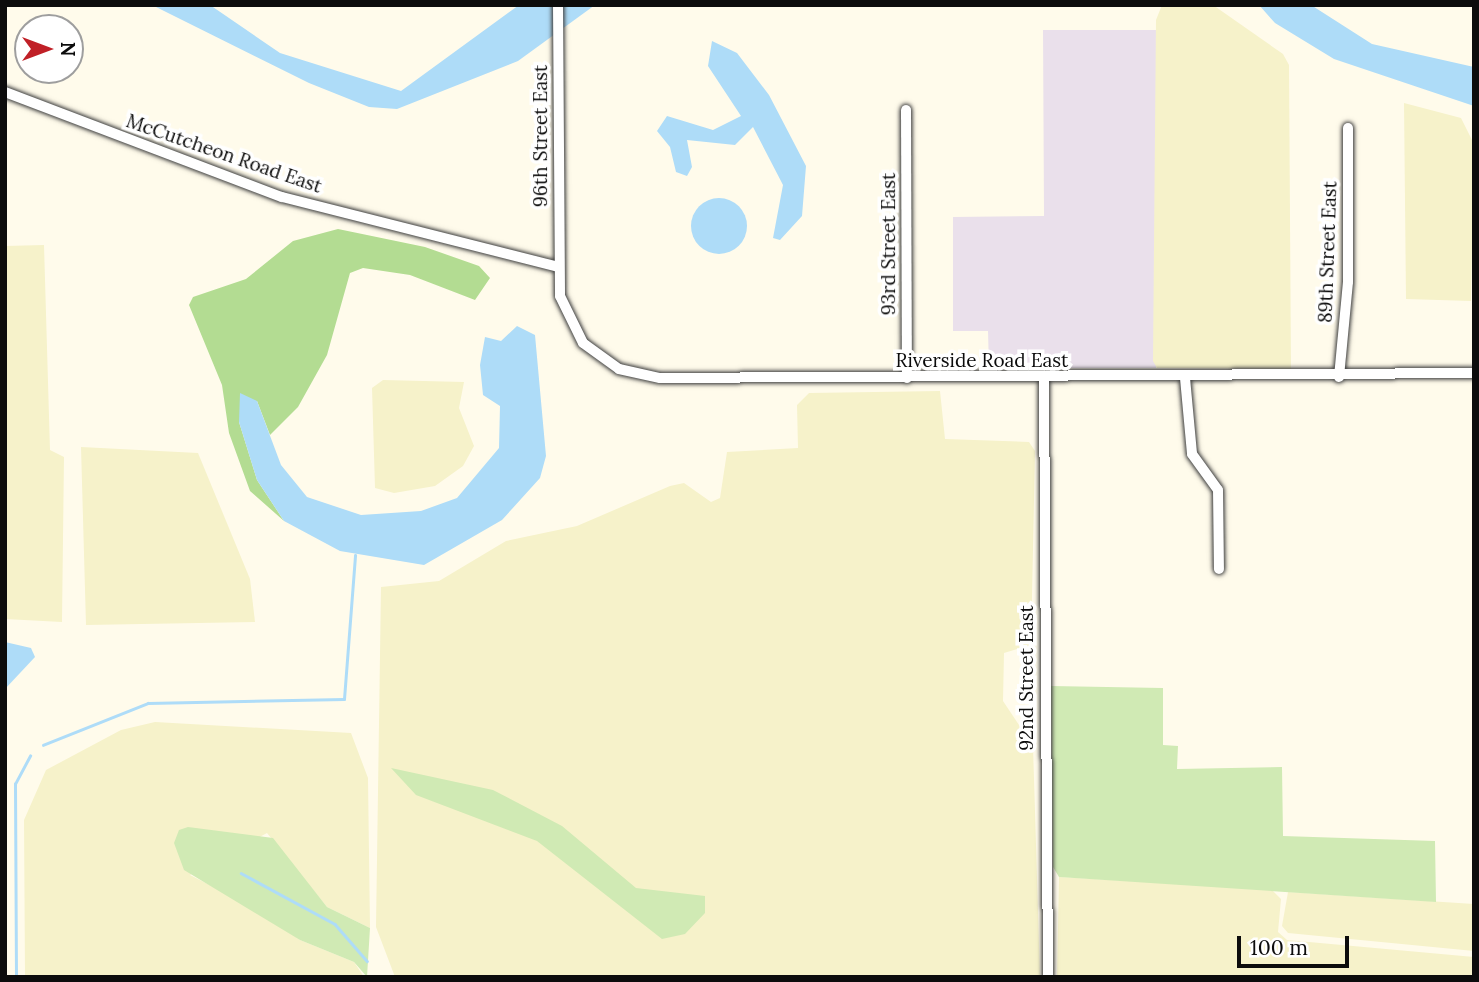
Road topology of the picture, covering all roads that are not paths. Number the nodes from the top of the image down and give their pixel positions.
1 (558, 5) edge
2 (5, 92) edge
3 (906, 110) dead end
4 (1348, 128) dead end
5 (558, 267) junction
6 (1474, 373) edge
7 (906, 377) junction
8 (1339, 377) junction
9 (1185, 378) junction
10 (1044, 379) junction
11 (1219, 569) dead end
12 (1048, 977) edge

1 - 5 street, 96th Street East
2 - 5 street, McCutcheon Road East
3 - 7 street, 93rd Street East
4 - 8 street, 89th Street East
5 - 7 street, Riverside Road East
6 - 8 street, Riverside Road East
7 - 10 street, Riverside Road East
8 - 9 street, Riverside Road East
9 - 10 street, Riverside Road East
9 - 11 street
10 - 12 street, 92nd Street East

